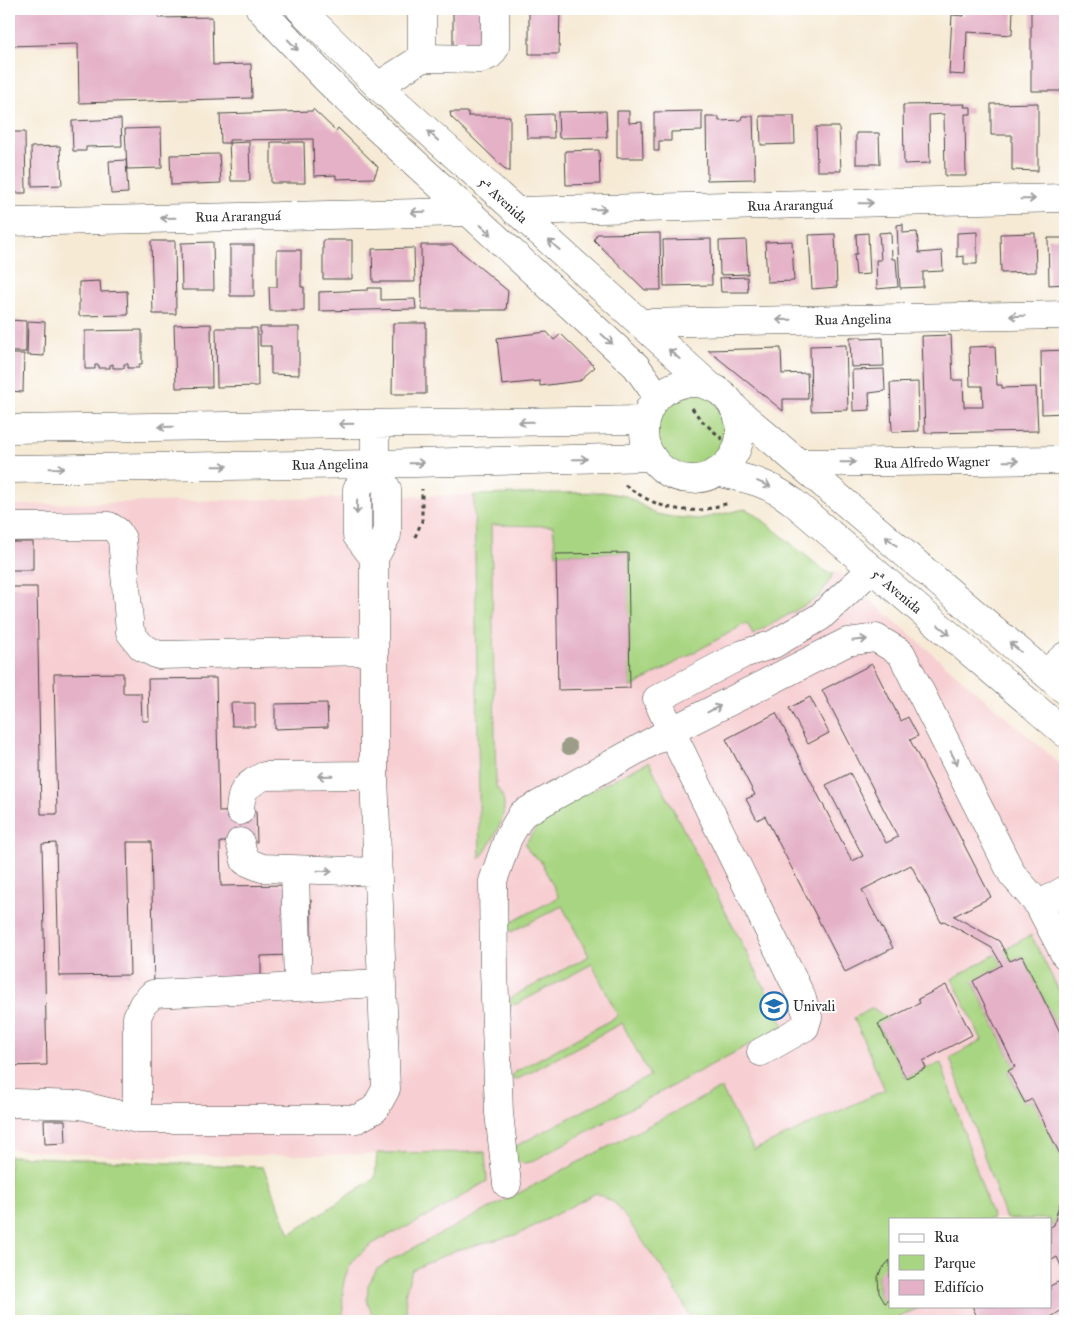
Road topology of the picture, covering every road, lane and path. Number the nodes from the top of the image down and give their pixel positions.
1 (260, 9) edge
2 (300, 9) edge
3 (422, 9) edge
4 (495, 9) edge
5 (422, 58) junction
6 (378, 86) junction
7 (1065, 198) edge
8 (515, 210) junction
9 (467, 212) junction
10 (9, 222) edge
11 (1065, 315) edge
12 (640, 323) junction
13 (711, 387) junction
14 (733, 407) junction
15 (652, 409) junction
16 (375, 424) junction
17 (9, 429) edge
18 (652, 457) junction
19 (1065, 460) edge
20 (799, 463) junction
21 (375, 464) junction
22 (9, 469) edge
23 (716, 472) junction
24 (622, 484) dead end
25 (414, 489) dead end
26 (422, 489) junction
27 (431, 489) dead end
28 (731, 504) dead end
29 (9, 527) edge
30 (413, 540) dead end
31 (872, 569) junction
32 (374, 651) junction
33 (1059, 673) edge
34 (671, 731) junction
35 (1065, 733) edge
36 (374, 775) junction
37 (240, 811) dead end
38 (240, 842) dead end
39 (295, 870) junction
40 (378, 872) junction
41 (1065, 890) edge
42 (1039, 905) junction
43 (1065, 954) edge
44 (381, 983) junction
45 (298, 987) junction
46 (761, 1052) dead end
47 (15, 1103) dead end
48 (137, 1118) junction
49 (507, 1184) dead end

1 -> 9 street
2 - 6 street, 5ª Avenida
3 - 5 street
4 - 5 street
5 - 6 street
8 -> 6 street, 5ª Avenida
8 -> 7 street, Rua Araranguá
12 -> 8 street, 5ª Avenida
9 -> 10 street, Rua Araranguá
9 -> 15 street
11 -> 12 street, Rua Angelina
13 -> 12 street, 5ª Avenida
13 - 14 street
13 - 15 street
14 - 20 street
14 - 23 street
15 -> 16 street
15 - 18 street
16 -> 17 street
16 - 21 street
21 -> 18 street, Rua Angelina
18 - 23 street
20 -> 19 street, Rua Alfredo Wagner
33 -> 20 street
22 -> 21 street, Rua Angelina
21 - 32 street
23 -> 31 street, 5ª Avenida
24 - 28 path
25 - 26 path
26 - 27 path
26 - 30 path
29 - 32 street
31 - 34 street
31 -> 35 street, 5ª Avenida
32 - 36 street
34 -> 42 street
34 - 46 street
34 - 49 street
36 -> 37 street
36 - 40 street
38 - 39 street
39 -> 40 street
39 - 45 street
40 - 44 street
41 - 42 street
42 - 43 street
44 - 45 street
44 - 48 street
45 - 48 street
47 - 48 street

